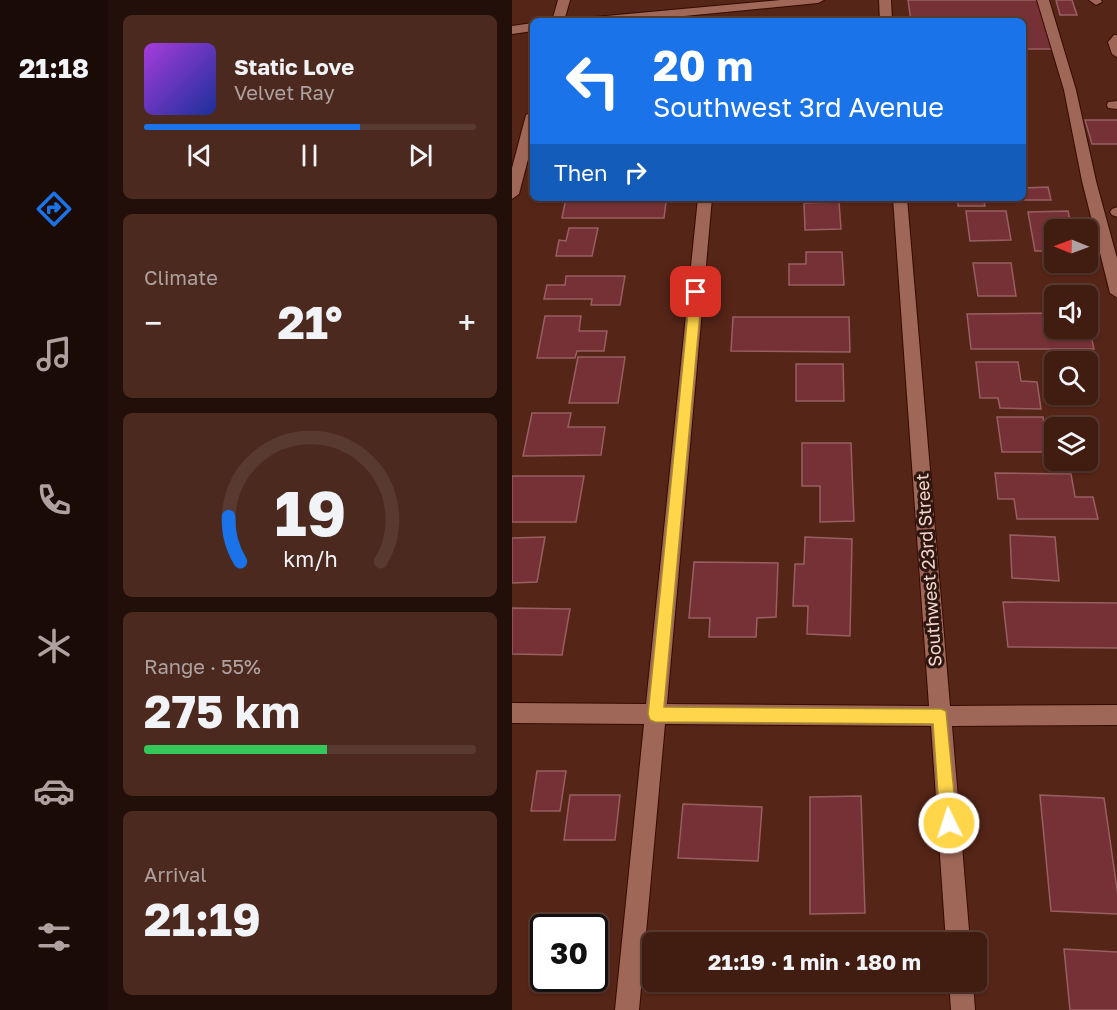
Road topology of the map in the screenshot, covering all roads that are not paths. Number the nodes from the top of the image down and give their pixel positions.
1 (564, 0) edge
2 (818, 0) edge
3 (885, 0) edge
4 (1043, 0) edge
5 (723, 15) edge
6 (559, 18) edge
7 (659, 18) edge
8 (886, 18) edge
9 (530, 27) edge
10 (512, 30) edge
11 (1118, 38) edge
12 (1118, 54) edge
13 (530, 126) edge
14 (512, 194) edge
15 (705, 201) edge
16 (900, 201) edge
17 (1118, 293) edge
18 (512, 713) edge
19 (655, 714) junction
20 (1118, 715) edge
21 (941, 716) junction
22 (957, 932) edge
23 (961, 992) edge
24 (627, 1010) edge
25 (963, 1010) edge

1 - 6 street
2 - 5 street
3 - 8 street
4 - 17 street
5 - 7 street
9 - 10 street
11 - 12 street
13 - 14 street
15 - 19 street
16 - 21 street, Southwest 23rd Street
18 - 19 street
19 - 21 street
19 - 24 street
20 - 21 street
21 - 22 street, Southwest 23rd Street
23 - 25 street

